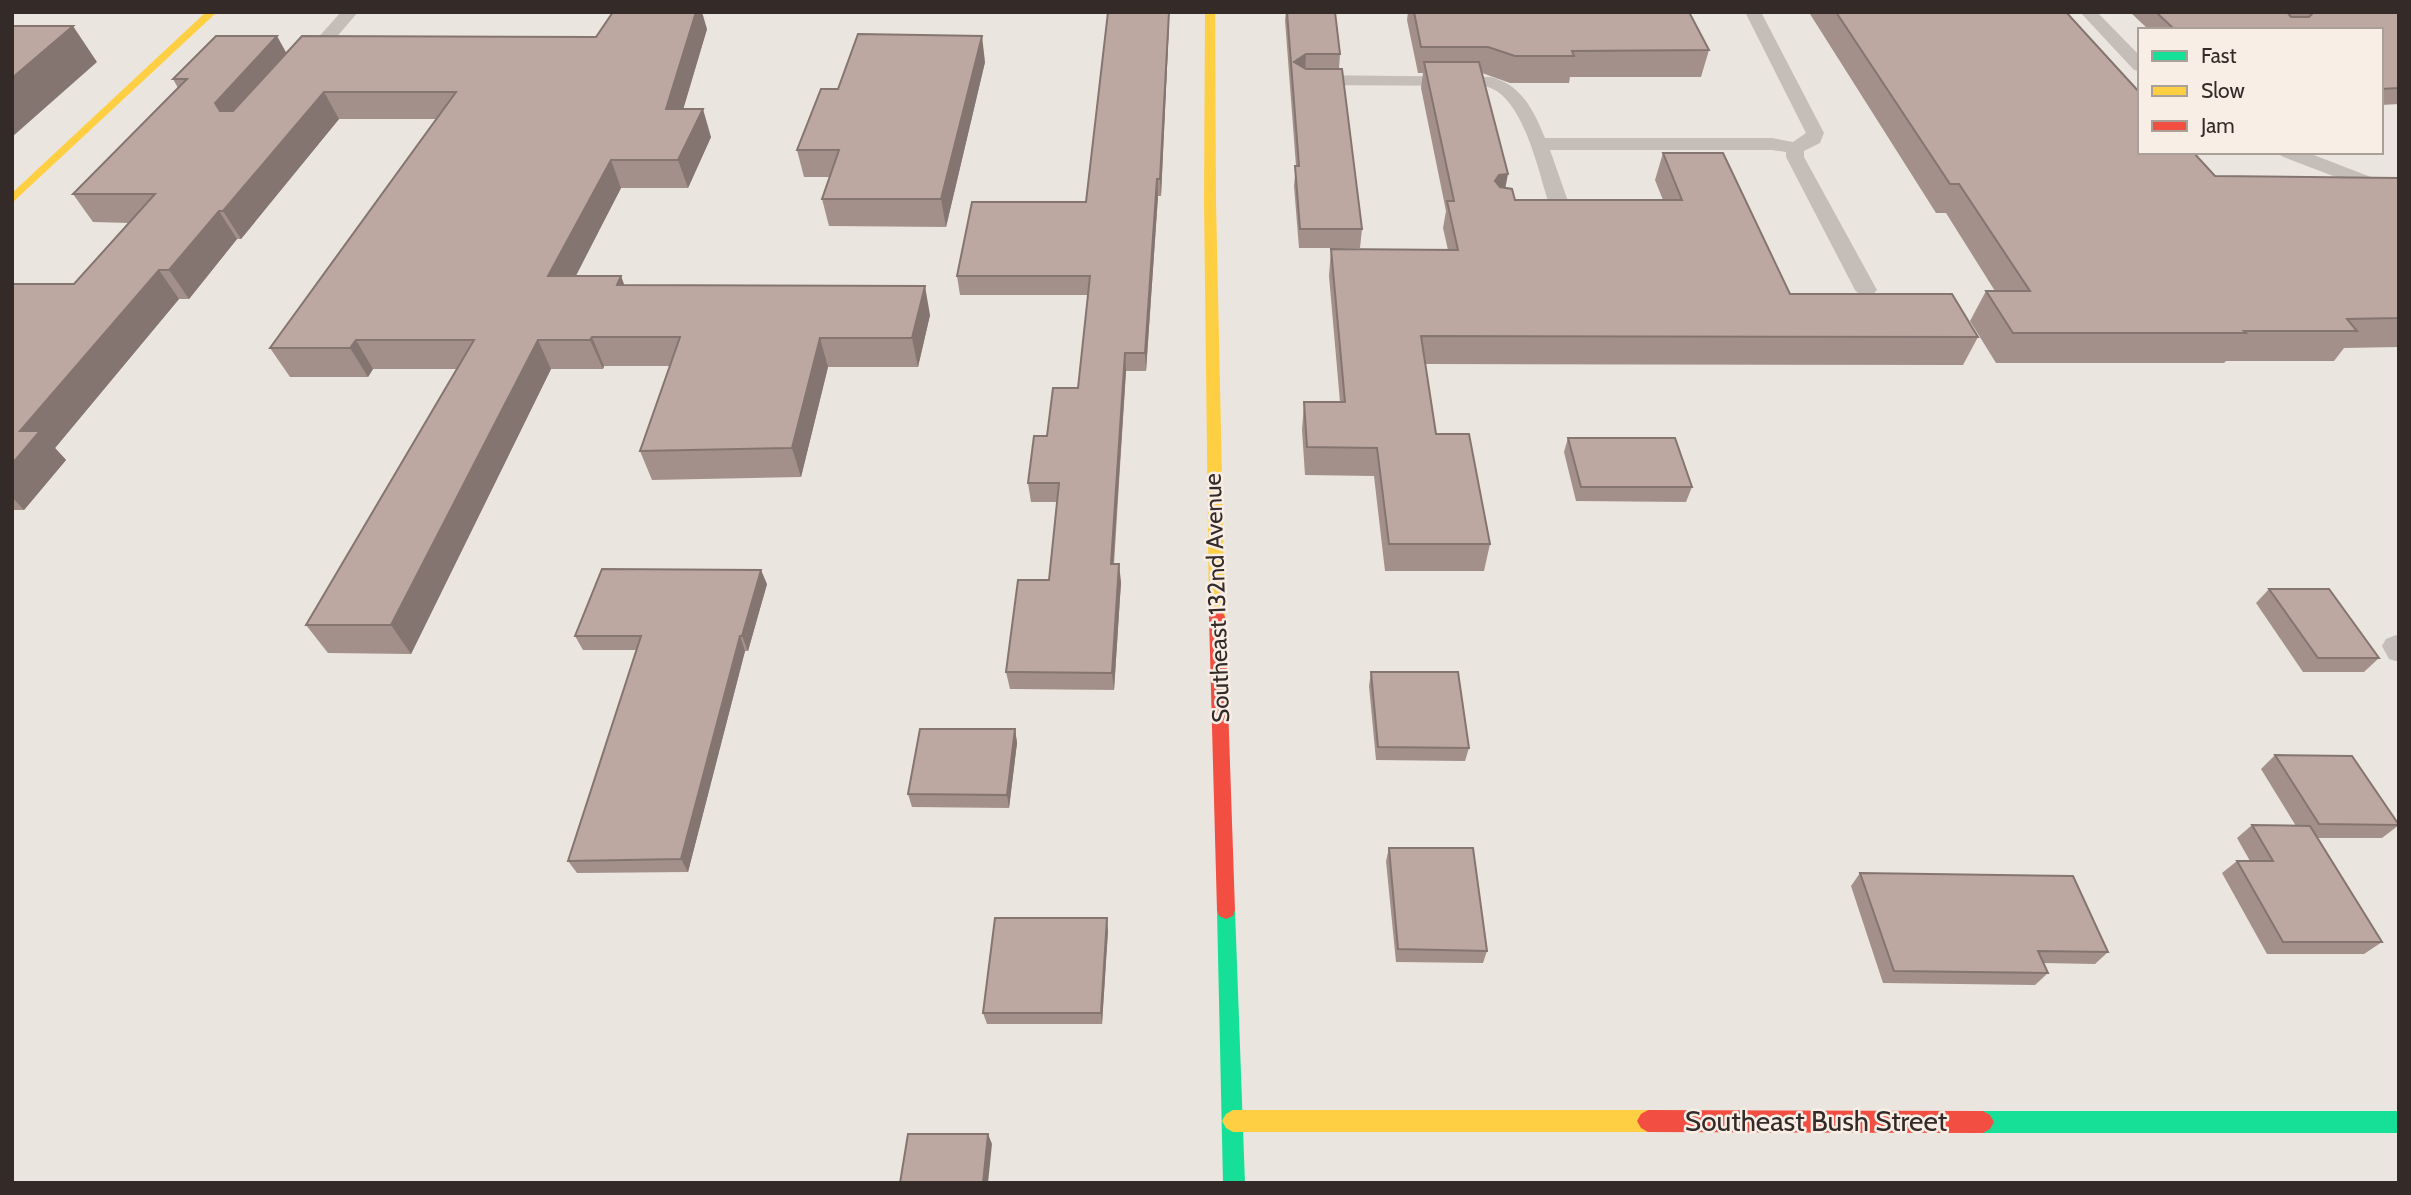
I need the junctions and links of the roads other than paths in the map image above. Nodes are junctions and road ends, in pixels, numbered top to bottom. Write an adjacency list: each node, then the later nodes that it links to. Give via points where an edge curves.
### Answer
1 (212, 12): 12 (street)
2 (351, 12): 7 (lane)
3 (1210, 12): 17 (street, Southeast 132nd Avenue, via 1215,535)
4 (1753, 12): 10 (lane, via 1815,133 1813,139)
5 (2088, 12): 6 (lane)
6 (2138, 64)
7 (296, 73)
8 (1305, 80): 9 (lane, via 1495,83 1517,100)
9 (1539, 144): 10 (lane, via 1772,144); 14 (lane, via 1560,207)
10 (1795, 148): 16 (lane, via 1795,156)
11 (2293, 154): 15 (lane, via 2369,183)
12 (20, 185): 13 (street)
13 (12, 200)
14 (1514, 208)
15 (2399, 209)
16 (1866, 290)
17 (1233, 1121): 18 (street, Southeast Bush Street); 19 (street, Southeast 132nd Avenue)
18 (2399, 1122)
19 (1234, 1183)

